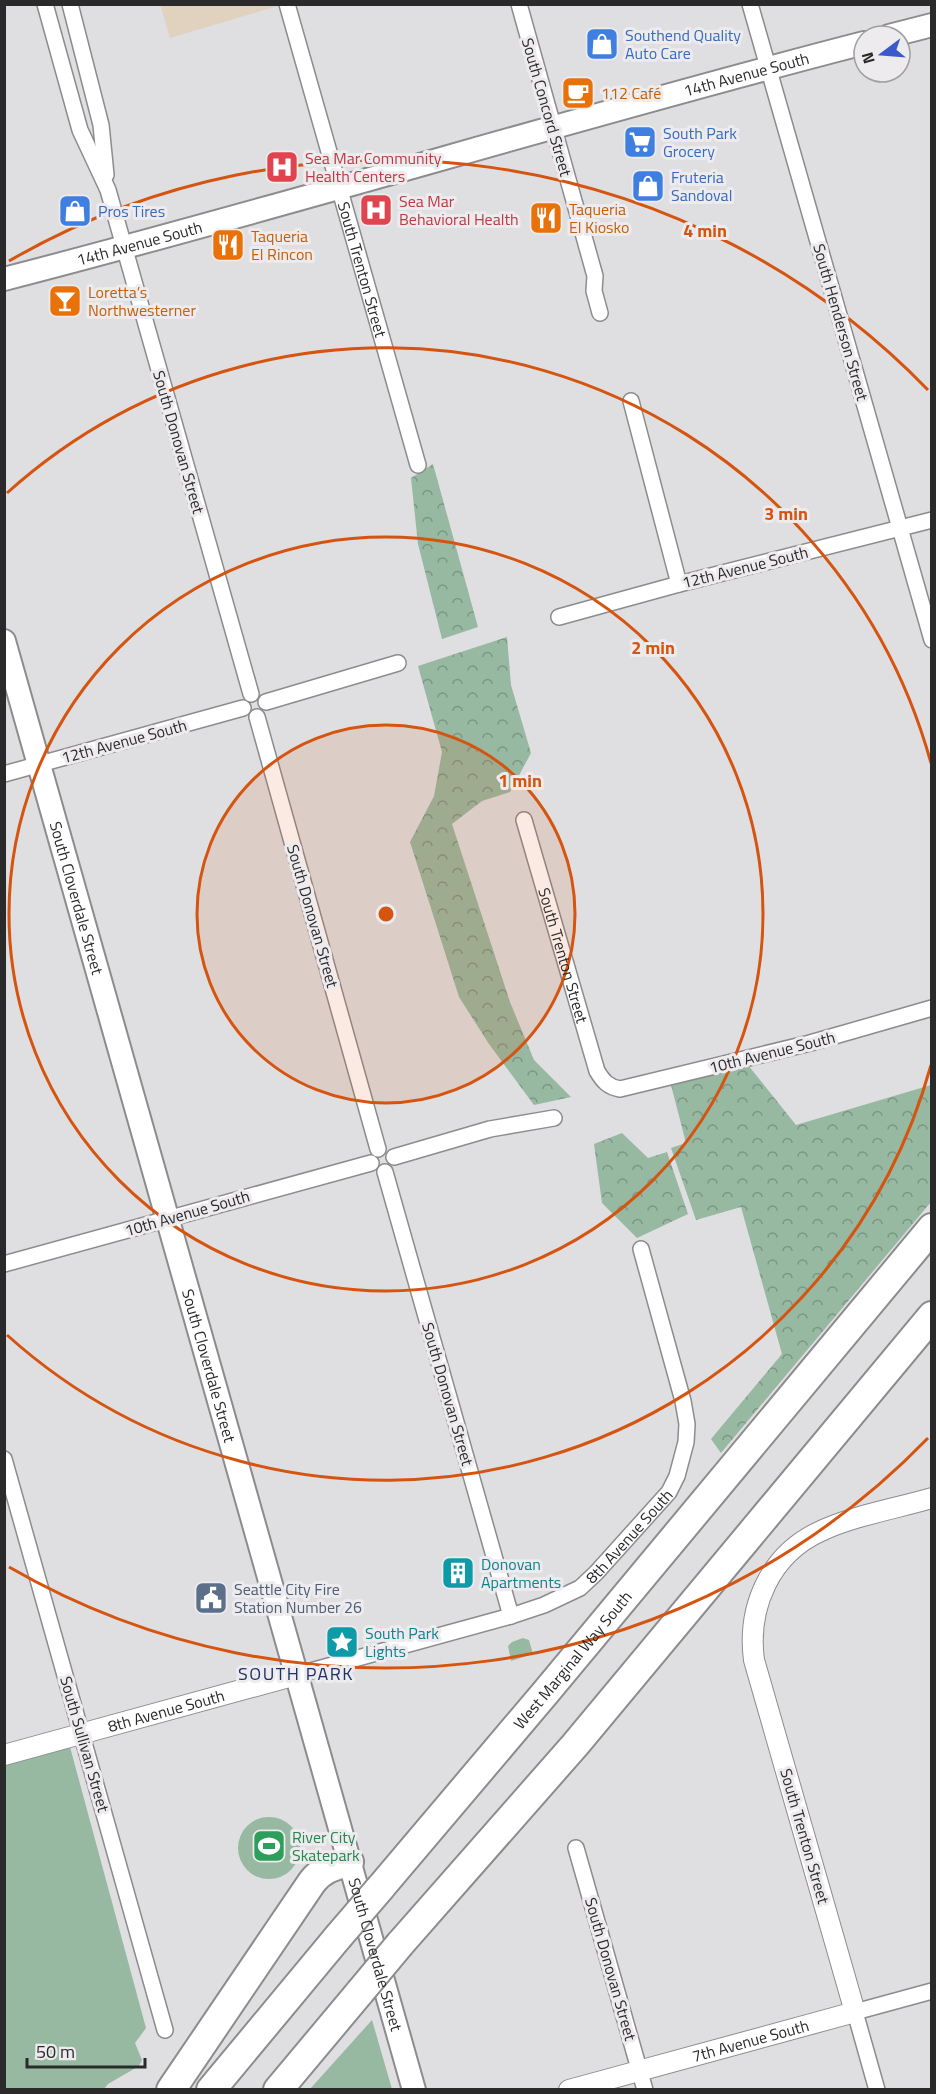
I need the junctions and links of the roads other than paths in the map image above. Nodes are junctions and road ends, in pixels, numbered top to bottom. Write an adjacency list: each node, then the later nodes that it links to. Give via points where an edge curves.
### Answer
1 (45, 4): 12 (street, South Donovan Street, via 80,130)
2 (70, 4): 12 (street, South Donovan Street, via 101,125)
3 (287, 4): 11 (street, South Trenton Street)
4 (519, 4): 10 (street, South Concord Street)
5 (750, 4): 9 (street, South Henderson Street)
6 (932, 25): 7 (main road)
7 (912, 30)
8 (852, 46): 9 (main road, 14th Avenue South)
9 (769, 69): 10 (main road, 14th Avenue South); 19 (street, South Henderson Street)
10 (553, 127): 11 (main road, 14th Avenue South); 15 (street, South Concord Street, via 595,276)
11 (340, 188): 13 (main road, 14th Avenue South); 17 (street, South Trenton Street)
12 (108, 190): 13 (street, South Donovan Street)
13 (124, 247): 14 (main road, 14th Avenue South); 25 (street, South Donovan Street)
14 (4, 279)
15 (600, 313)
16 (631, 401): 20 (street)
17 (418, 465)
18 (932, 520): 19 (street, 12th Avenue South)
19 (901, 529): 20 (street, 12th Avenue South); 22 (street, South Henderson Street)
20 (679, 584): 21 (street, 12th Avenue South)
21 (559, 617)
22 (932, 640)
23 (4, 641): 29 (main road, South Cloverdale Street)
24 (398, 663): 26 (street)
25 (251, 694): 26 (street); 27 (street, via 244,700)
26 (266, 702): 28 (street, via 264,713)
27 (243, 708): 28 (street, via 247,715); 29 (street, 12th Avenue South)
28 (257, 717): 35 (street, South Donovan Street)
29 (39, 764): 30 (street, 12th Avenue South); 39 (main road, South Cloverdale Street)
30 (4, 774)
31 (524, 820): 33 (street, South Trenton Street, via 597,1071)
32 (932, 1008): 33 (street, 10th Avenue South, via 810,1043)
33 (611, 1088)
34 (554, 1118): 36 (street, via 490,1129)
35 (378, 1149): 36 (street, via 389,1149); 37 (street)
36 (394, 1157): 38 (street, via 393,1167)
37 (370, 1163): 38 (street, via 376,1171); 39 (street, 10th Avenue South)
38 (385, 1172): 46 (street, South Donovan Street)
39 (167, 1218): 42 (street, 10th Avenue South); 47 (main road, South Cloverdale Street)
40 (932, 1228): 57 (highway, West Marginal Way South, bridge)
41 (641, 1249): 46 (street, 8th Avenue South, via 683,1401 687,1424 683,1460 669,1492 588,1581 564,1597)
42 (4, 1264)
43 (932, 1316): 58 (highway, bridge, via 582,1736)
44 (4, 1459): 48 (street, South Sullivan Street)
45 (932, 1498): 53 (street, South Trenton Street, via 821,1530 791,1550 766,1582 752,1627 754,1660)
46 (511, 1616): 47 (street, 8th Avenue South)
47 (296, 1675): 48 (street, 8th Avenue South); 51 (main road, South Cloverdale Street)
48 (83, 1734): 49 (street, 8th Avenue South); 54 (street, South Sullivan Street)
49 (4, 1755)
50 (576, 1848): 55 (street, South Donovan Street)
51 (349, 1862): 56 (highway, via 318,1874); 59 (main road, South Cloverdale Street)
52 (932, 1991): 53 (street, 7th Avenue South)
53 (855, 2012): 55 (street, 7th Avenue South); 62 (street, South Trenton Street)
54 (165, 2030)
55 (640, 2069): 60 (street, 7th Avenue South); 61 (street, South Donovan Street)
56 (171, 2090)
57 (211, 2090)
58 (278, 2090)
59 (414, 2090)
60 (569, 2090)
61 (645, 2090)
62 (877, 2090)

